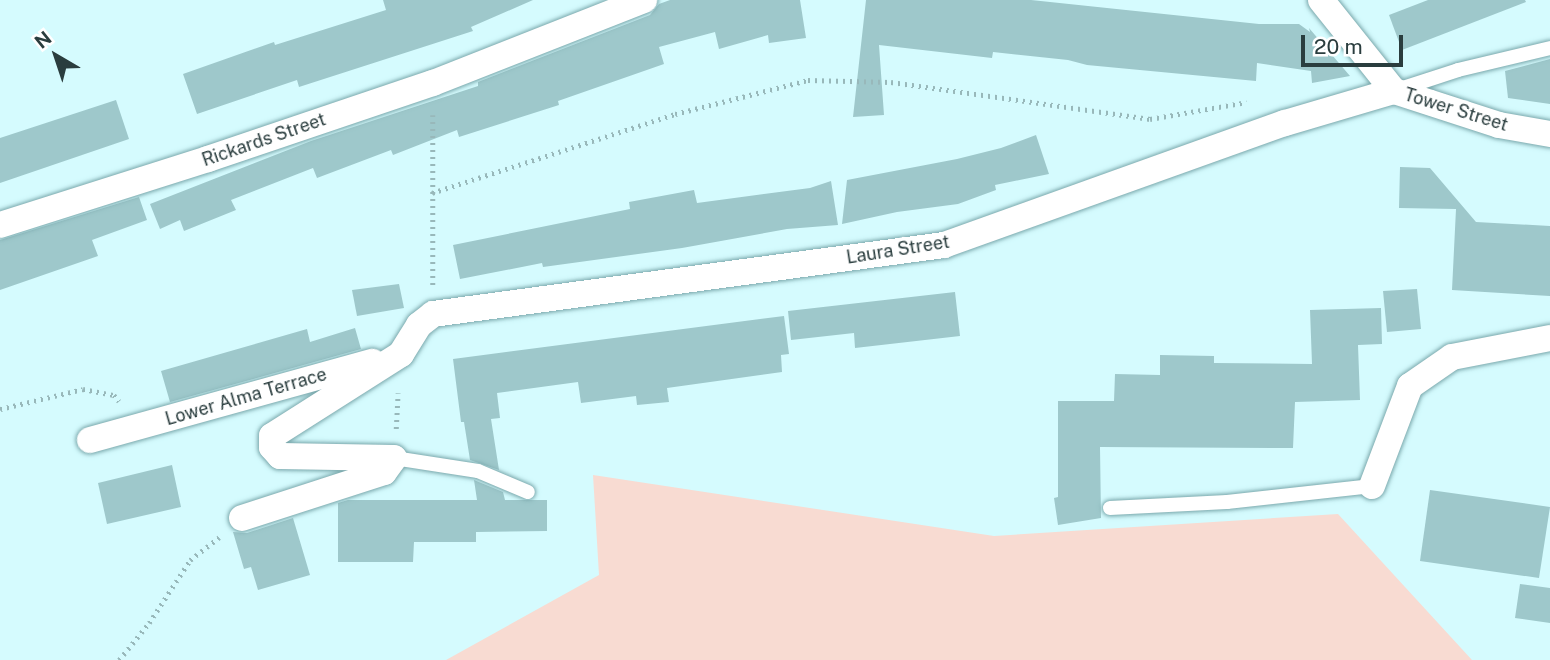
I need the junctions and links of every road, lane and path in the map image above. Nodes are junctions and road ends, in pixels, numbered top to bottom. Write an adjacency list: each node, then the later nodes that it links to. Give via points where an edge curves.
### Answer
1 (644, 0): 4 (street, Rickards Street)
2 (1321, 0): 5 (street, Tower Street)
3 (1550, 48): 5 (lane)
4 (433, 83): 8 (path); 9 (street, Rickards Street)
5 (1394, 91): 6 (street, Laura Street); 7 (street, Tower Street, via 1499,125)
6 (1285, 124): 8 (path, via 1254,100 1150,119 891,82 808,80 674,114); 10 (street, Laura Street, via 944,245)
7 (1550, 134)
8 (432, 193): 10 (path)
9 (0, 225)
10 (433, 314): 12 (street, via 419,325)
11 (1550, 338): 17 (street, via 1452,357 1410,386)
12 (401, 354): 14 (street, Lower Alma Terrace); 16 (path); 16 (street, via 272,436 272,447 280,456)
13 (0, 409): 14 (path, via 83,389 114,396)
14 (142, 427): 15 (street, Lower Alma Terrace)
15 (90, 440)
16 (394, 458): 18 (lane, via 478,471); 20 (street, via 384,472)
17 (1372, 486): 19 (lane, via 1227,502)
18 (528, 492)
19 (1110, 508)
20 (242, 518): 21 (path, via 190,560)
21 (119, 660)

